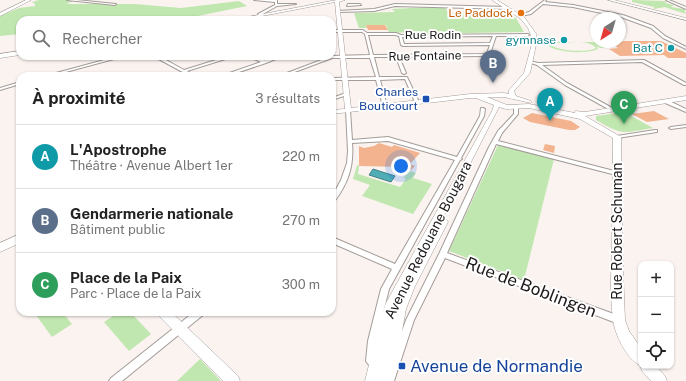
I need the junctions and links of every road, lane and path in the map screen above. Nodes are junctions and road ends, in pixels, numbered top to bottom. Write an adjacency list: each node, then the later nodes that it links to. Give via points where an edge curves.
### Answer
1 (68, 0): 13 (street)
2 (255, 0): 11 (street)
3 (339, 0): 21 (street); 25 (street)
4 (352, 0): 16 (street)
5 (494, 0): 19 (street)
6 (546, 0): 12 (street)
7 (610, 0): 26 (street)
8 (667, 0): 20 (street)
9 (27, 1): 23 (street)
10 (413, 1): 18 (street)
11 (276, 2): 14 (street); 25 (street)
12 (543, 3): 24 (street); 34 (street, via 622,16 652,27 664,38)
13 (115, 4)
14 (295, 4)
15 (348, 5): 16 (street)
16 (354, 5): 17 (street); 22 (street)
17 (360, 5)
18 (415, 6): 19 (street); 22 (street, via 389,6)
19 (507, 8): 24 (street)
20 (686, 8)
21 (338, 11): 22 (street); 28 (street)
22 (356, 11)
23 (0, 15)
24 (520, 15): 31 (street, via 528,22)
25 (260, 16)
26 (686, 19)
27 (336, 31): 28 (street, Rue Rodin)
28 (340, 31): 29 (street, Rue Rodin, via 363,31); 39 (street)
29 (366, 34): 32 (street, Rue Rodin); 40 (street)
30 (495, 35): 31 (street, Rue Rodin); 32 (street, Rue Rodin); 33 (street, Rue Fontaine)
31 (531, 35): 48 (street, via 535,40); 66 (street, via 523,73)
32 (400, 36): 33 (street, via 407,45)
33 (491, 44): 38 (street, Rue Fontaine, via 488,54 484,55)
34 (686, 48)
35 (16, 54): 36 (street)
36 (0, 56)
37 (336, 56): 39 (street, Rue Fontaine)
38 (397, 56): 40 (street, Rue Fontaine); 54 (street)
39 (343, 57): 40 (street, Rue Fontaine); 55 (street)
40 (372, 57): 56 (street)
41 (108, 60): 51 (street)
42 (163, 60): 50 (street)
43 (218, 60): 50 (street)
44 (260, 60): 47 (street)
45 (271, 60): 47 (street)
46 (321, 60): 53 (street)
47 (265, 62): 52 (street)
48 (530, 62): 49 (street); 66 (street, via 527,73)
49 (538, 64): 59 (street, via 643,61); 69 (street)
50 (184, 71)
51 (62, 72)
52 (235, 72)
53 (291, 72)
54 (405, 76): 56 (street); 65 (street)
55 (345, 78): 56 (street); 57 (street); 61 (street)
56 (378, 78): 67 (street)
57 (336, 79)
58 (16, 84): 60 (street)
59 (685, 84)
60 (0, 89)
61 (346, 94): 62 (street); 68 (street)
62 (336, 98)
63 (686, 98): 64 (street)
64 (665, 101): 69 (street); 70 (street)
65 (417, 102): 66 (street, via 477,96); 67 (street)
66 (502, 105): 72 (street, via 529,106); 78 (street, Avenue Redouane Bougara, via 516,114); 79 (street, Avenue Redouane Bougara); 92 (street, Avenue Redouane Bougara, via 392,303); 98 (street, Avenue Redouane Bougara, via 409,286 400,309)
67 (385, 106): 68 (street)
68 (348, 110): 71 (street); 77 (street)
69 (612, 110): 72 (street)
70 (686, 111)
71 (336, 112)
72 (584, 115): 76 (street)
73 (686, 126): 74 (street)
74 (671, 128)
75 (655, 131): 76 (street)
76 (617, 137): 80 (street, Rue Robert Schuman)
77 (349, 142): 79 (street, via 388,139); 81 (street, via 350,164)
78 (495, 142): 80 (street); 85 (street, Avenue Redouane Bougara)
79 (459, 159): 86 (street, Avenue Redouane Bougara)
80 (616, 173): 89 (street, Rue Robert Schuman)
81 (336, 194)
82 (16, 240): 84 (street)
83 (336, 242): 86 (street)
84 (0, 248)
85 (443, 254): 89 (street, Rue de Boblingen); 98 (street, Avenue Redouane Bougara, via 410,320)
86 (396, 267): 96 (street, Avenue Redouane Bougara, via 385,289 372,341)
87 (167, 316): 90 (street)
88 (195, 316): 90 (street)
89 (619, 320): 91 (street, Rue Robert Schuman, via 626,338)
90 (180, 328): 94 (street); 95 (street)
91 (638, 355)
92 (377, 361): 96 (street, Avenue Redouane Bougara); 97 (street)
93 (650, 369): 99 (street)
94 (114, 381)
95 (233, 381)
96 (371, 381)
97 (376, 381)
98 (388, 381)
99 (660, 381)

